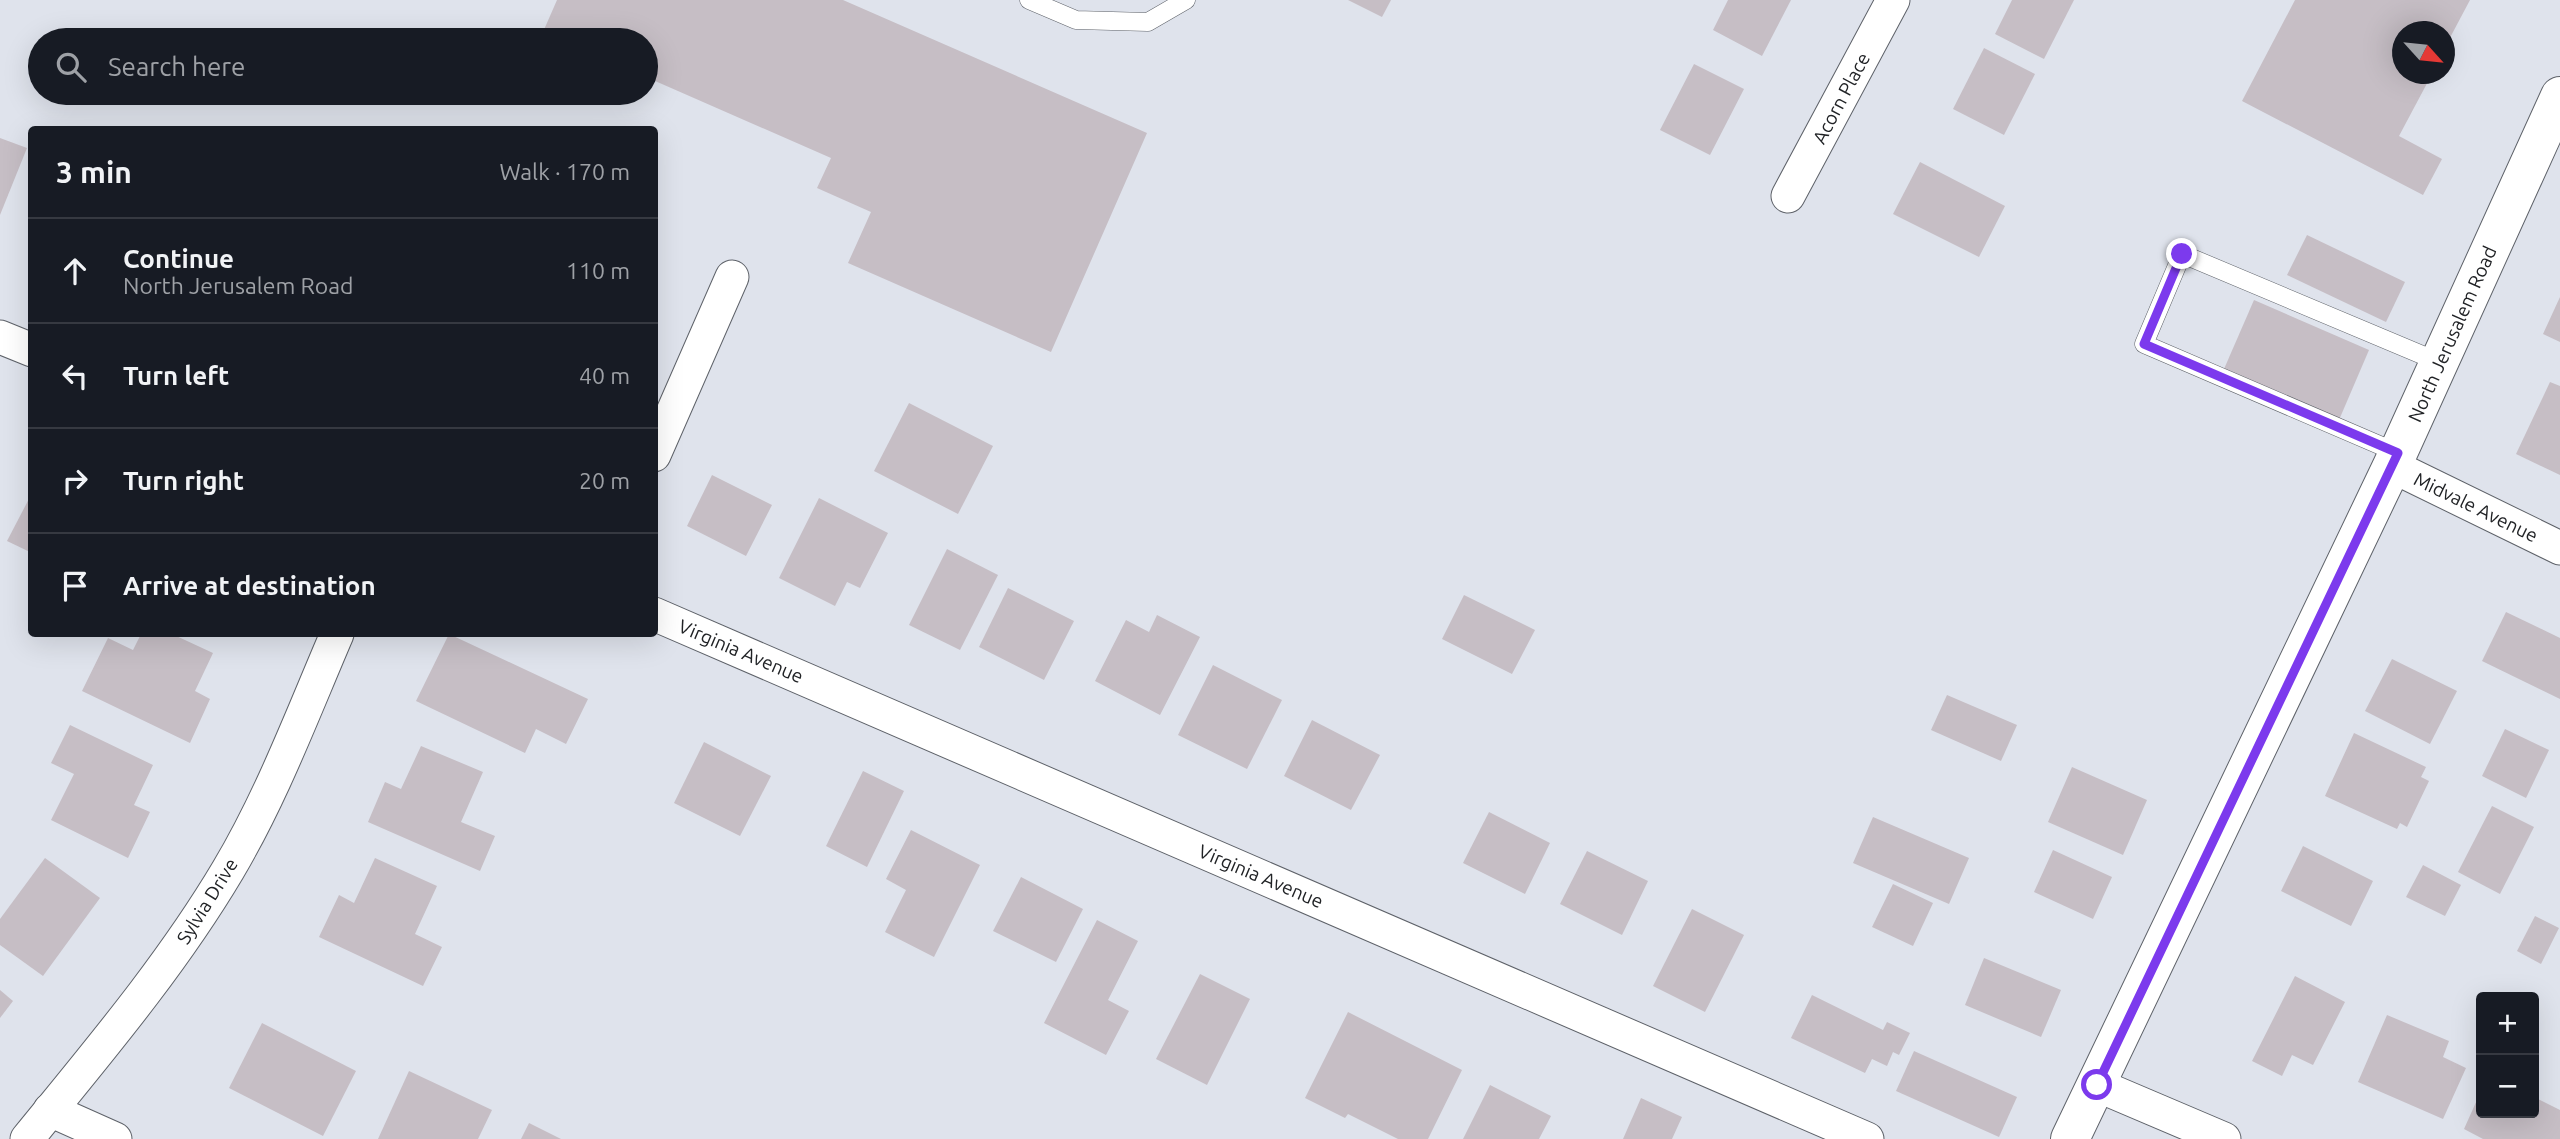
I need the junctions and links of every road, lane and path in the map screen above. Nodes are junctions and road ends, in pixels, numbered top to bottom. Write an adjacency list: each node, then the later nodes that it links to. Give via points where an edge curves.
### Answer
1 (1029, 0): 3 (lane, via 1076,20 1148,22)
2 (1893, 0): 5 (street, Acorn Place)
3 (1184, 1)
4 (2560, 96): 9 (main road, North Jerusalem Road)
5 (1788, 196)
6 (732, 277): 10 (street)
7 (0, 337): 8 (street)
8 (28, 348)
9 (2440, 362): 11 (main road, North Jerusalem Road); 11 (lane, via 2182,254 2144,344)
10 (658, 446)
11 (2395, 459): 12 (street, Midvale Avenue); 15 (main road, North Jerusalem Road)
12 (2560, 548)
13 (658, 616): 19 (street, Virginia Avenue)
14 (336, 637): 16 (street, Sylvia Drive, via 276,776 229,868 188,935)
15 (2097, 1085): 20 (main road, North Jerusalem Road); 21 (street)
16 (50, 1110): 17 (street, Sylvia Drive); 18 (street)
17 (27, 1139)
18 (115, 1139)
19 (1867, 1139)
20 (2070, 1139)
21 (2224, 1139)

